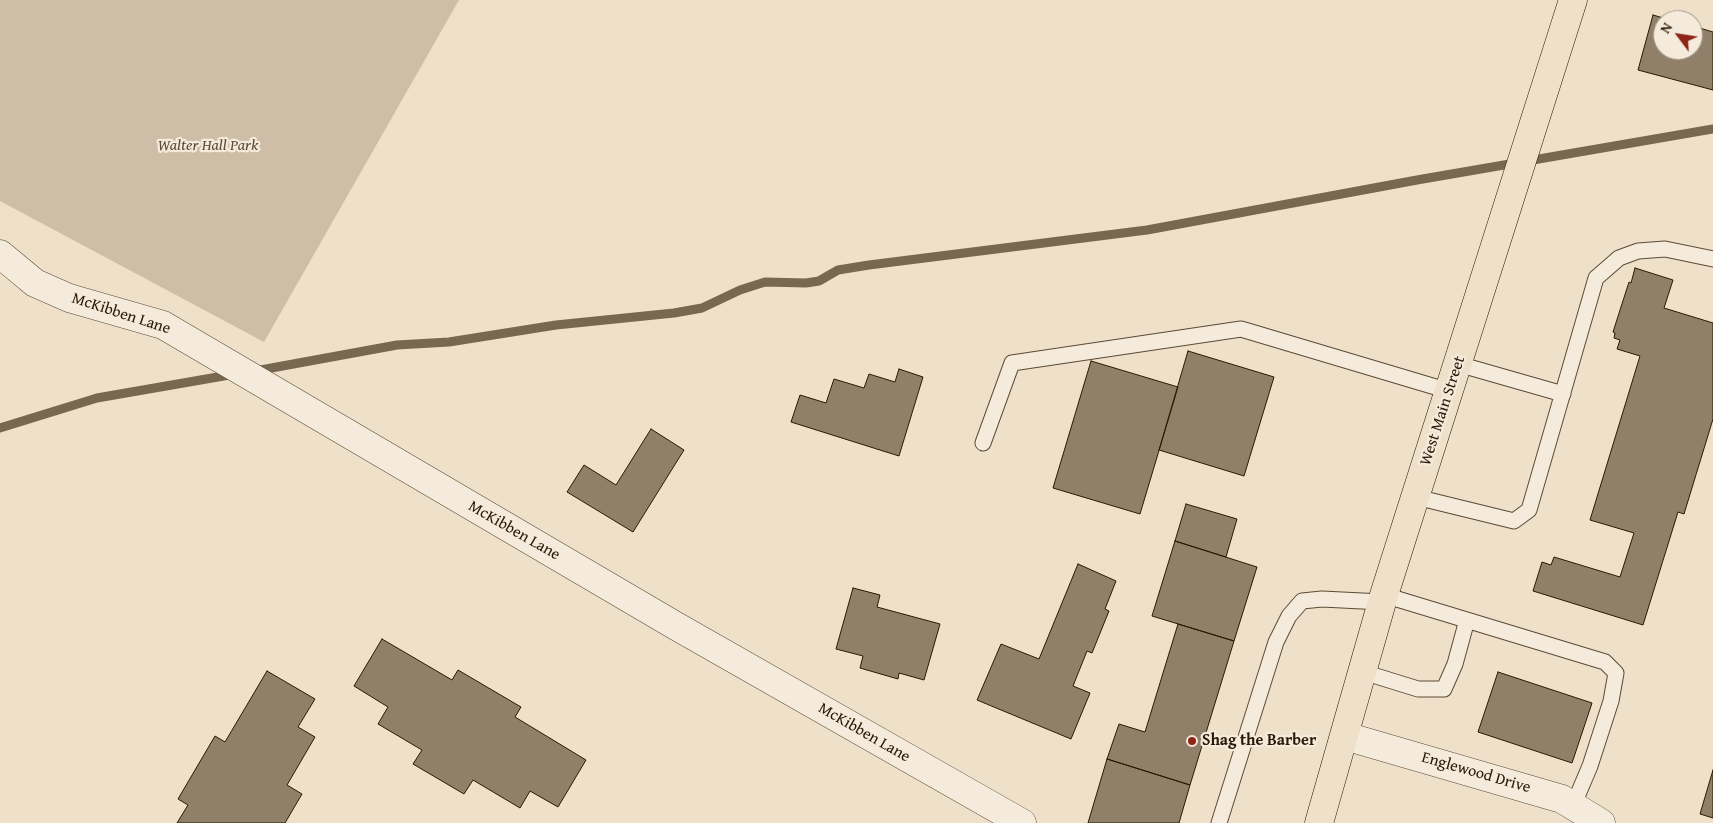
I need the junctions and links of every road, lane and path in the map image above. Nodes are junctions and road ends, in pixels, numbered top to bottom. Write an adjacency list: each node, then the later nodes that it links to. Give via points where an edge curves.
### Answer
1 (1574, 0): 4 (main road, West Main Street)
2 (0, 254): 14 (street, McKibben Lane, via 35,283 69,298 163,325 668,621)
3 (1713, 259): 6 (lane, via 1665,249 1638,250 1619,258 1596,278)
4 (1458, 364): 5 (main road, West Main Street); 6 (lane)
5 (1449, 392): 7 (lane, via 1241,329 1012,363); 8 (main road, West Main Street)
6 (1563, 394): 8 (lane, via 1529,510 1514,521)
7 (983, 443)
8 (1416, 497): 9 (main road, West Main Street)
9 (1383, 599): 10 (lane); 11 (main road, West Main Street); 15 (lane, via 1302,601 1289,616 1276,642)
10 (1467, 620): 11 (lane, via 1456,664 1444,689 1418,689); 13 (lane, via 1605,662 1616,673 1590,766)
11 (1363, 672): 12 (main road, West Main Street)
12 (1345, 736): 13 (street, Englewood Drive, via 1562,799); 16 (main road, West Main Street)
13 (1573, 806): 17 (street, Englewood Drive)
14 (1022, 823)
15 (1219, 823)
16 (1319, 823)
17 (1602, 823)

